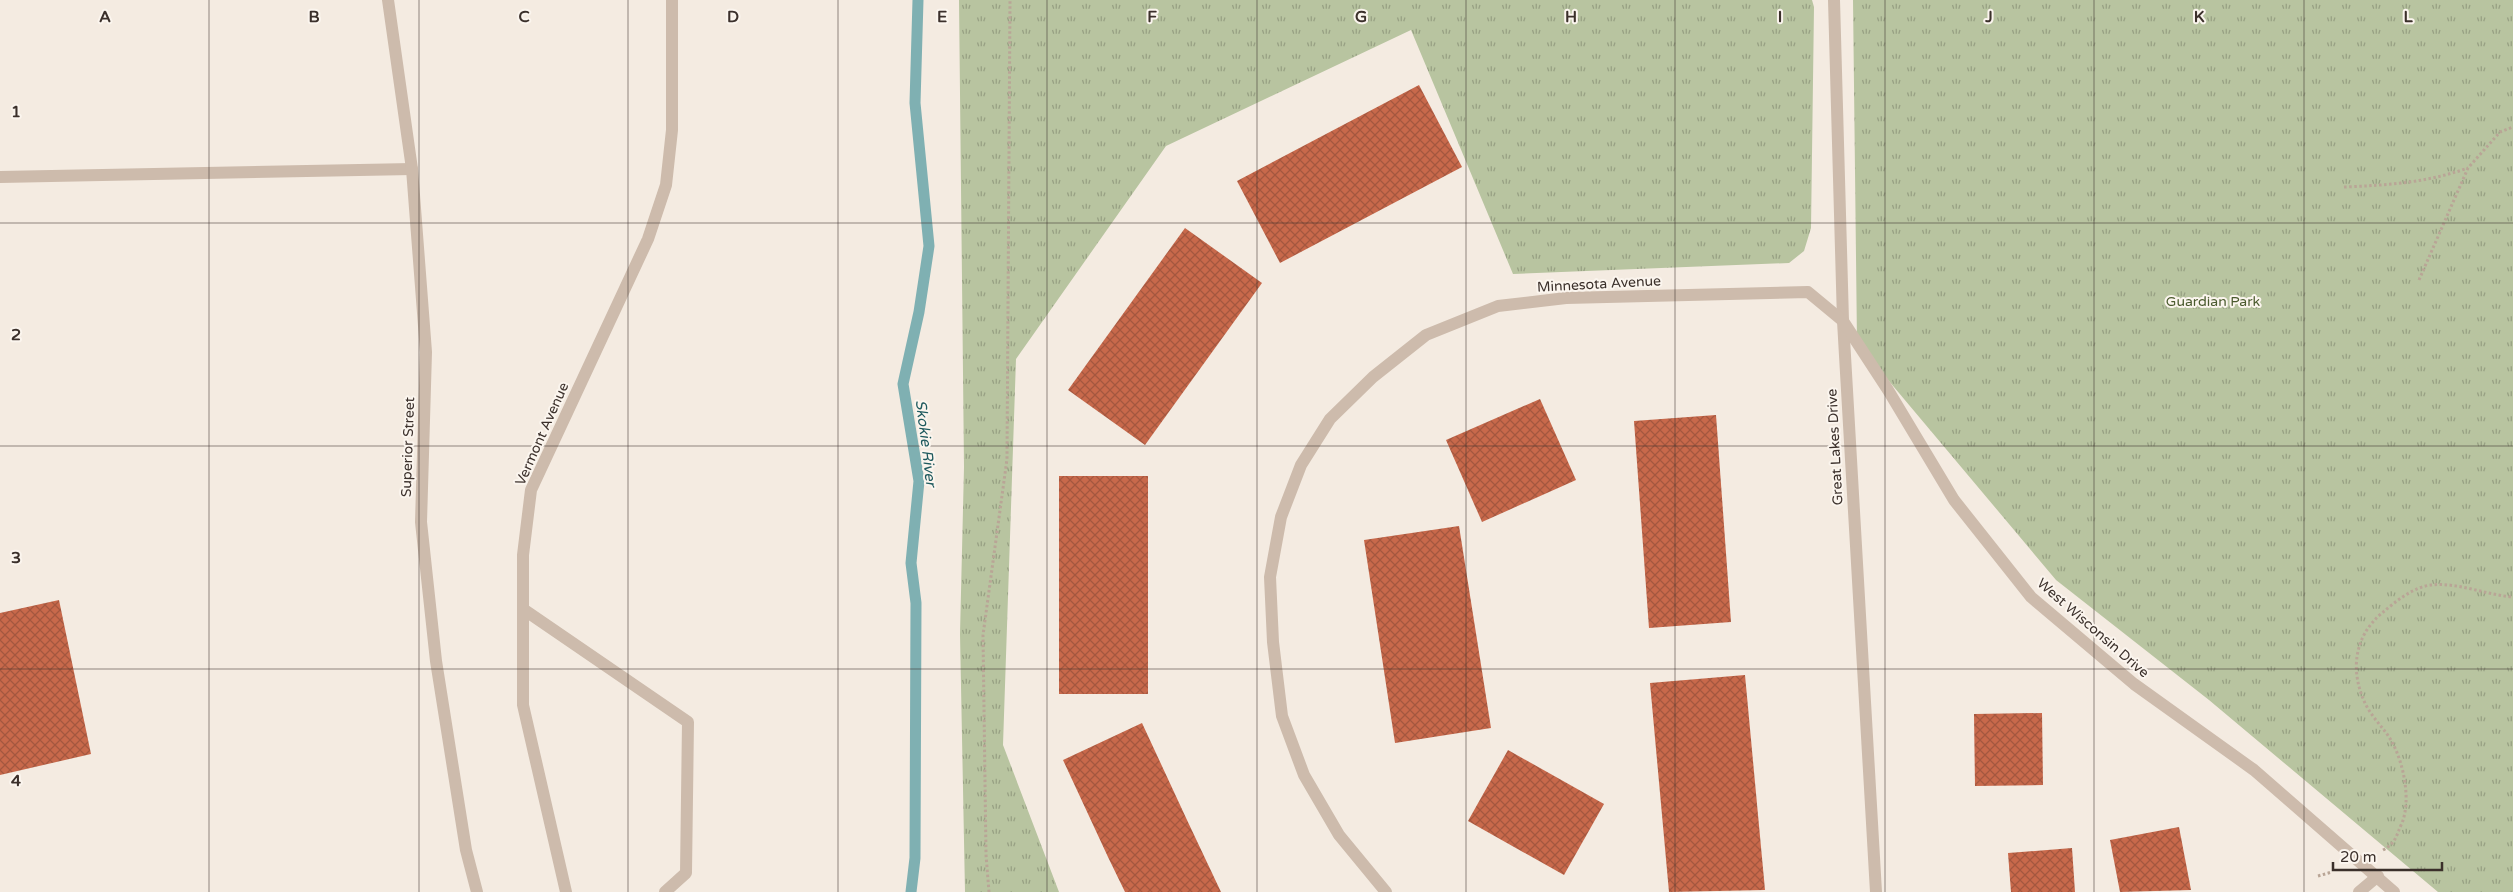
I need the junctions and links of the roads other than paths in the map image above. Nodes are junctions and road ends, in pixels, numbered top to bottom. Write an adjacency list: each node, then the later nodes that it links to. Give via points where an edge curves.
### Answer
1 (388, 0): 4 (street, Superior Street)
2 (672, 0): 7 (street, Vermont Avenue, via 672,130 666,186 648,239 531,490 523,555)
3 (1834, 0): 6 (street, Great Lakes Drive)
4 (412, 168): 5 (street); 9 (street, Superior Street, via 426,352 422,522 436,661 466,850)
5 (0, 177)
6 (1843, 322): 8 (street, West Wisconsin Drive, via 1954,500 2031,596 2134,684 2254,770); 12 (street, Minnesota Avenue, via 1808,292 1566,298 1498,306 1426,335 1373,377 1330,419 1301,465 1281,517 1270,577 1273,642 1282,716 1304,776 1339,835); 13 (street, Great Lakes Drive)
7 (523, 609): 10 (street, Vermont Avenue, via 523,705); 11 (street, via 688,722 686,873)
8 (2378, 876): 14 (street); 15 (street, West Wisconsin Drive)
9 (477, 892)
10 (566, 892)
11 (664, 892)
12 (1386, 892)
13 (1876, 892)
14 (2359, 892)
15 (2394, 892)

